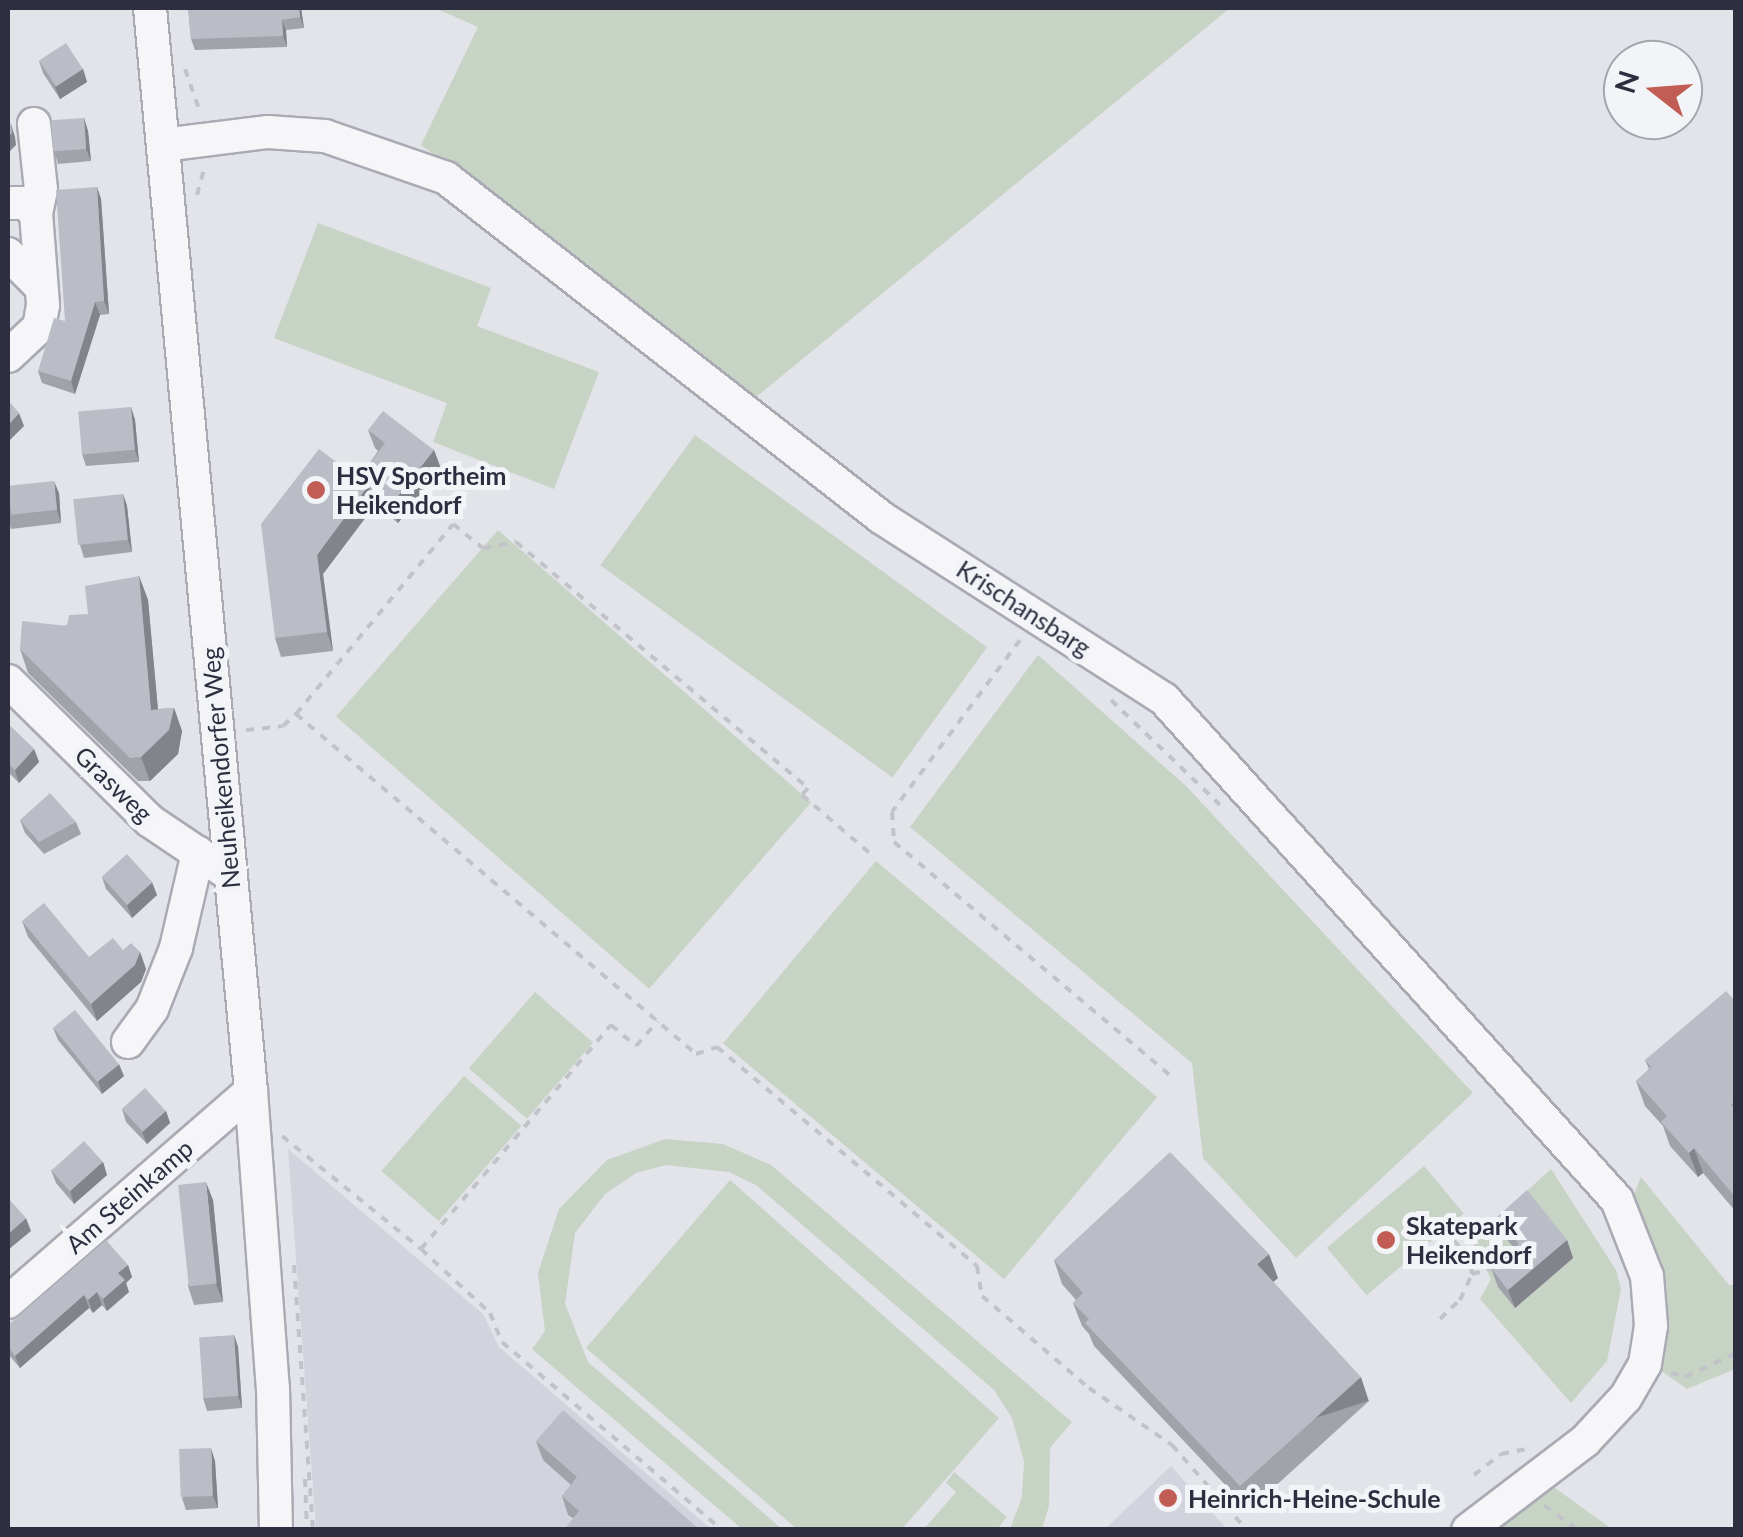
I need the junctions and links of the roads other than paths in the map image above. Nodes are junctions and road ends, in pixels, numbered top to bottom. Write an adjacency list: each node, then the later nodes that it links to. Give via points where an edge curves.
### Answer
1 (150, 8): 3 (street, Neuheikendorfer Weg)
2 (34, 124): 4 (street, via 41,190)
3 (163, 146): 10 (street, Neuheikendorfer Weg); 15 (street, Krischansbarg, via 268,132 325,136 446,178 882,518 1164,699 1616,1200 1647,1276 1651,1326 1645,1364 1586,1440)
4 (22, 208): 6 (street)
5 (8, 254): 6 (street)
6 (40, 286): 7 (street, via 40,326)
7 (8, 356)
8 (8, 681): 9 (street, Grasweg, via 150,820)
9 (198, 854): 10 (street, Grasweg); 11 (street, via 176,948 152,1008)
10 (230, 874): 12 (street, Neuheikendorfer Weg)
11 (128, 1042)
12 (251, 1091): 13 (street, Am Steinkamp); 14 (street, Neuheikendorfer Weg, via 273,1388)
13 (8, 1302)
14 (276, 1530)
15 (1468, 1530)

